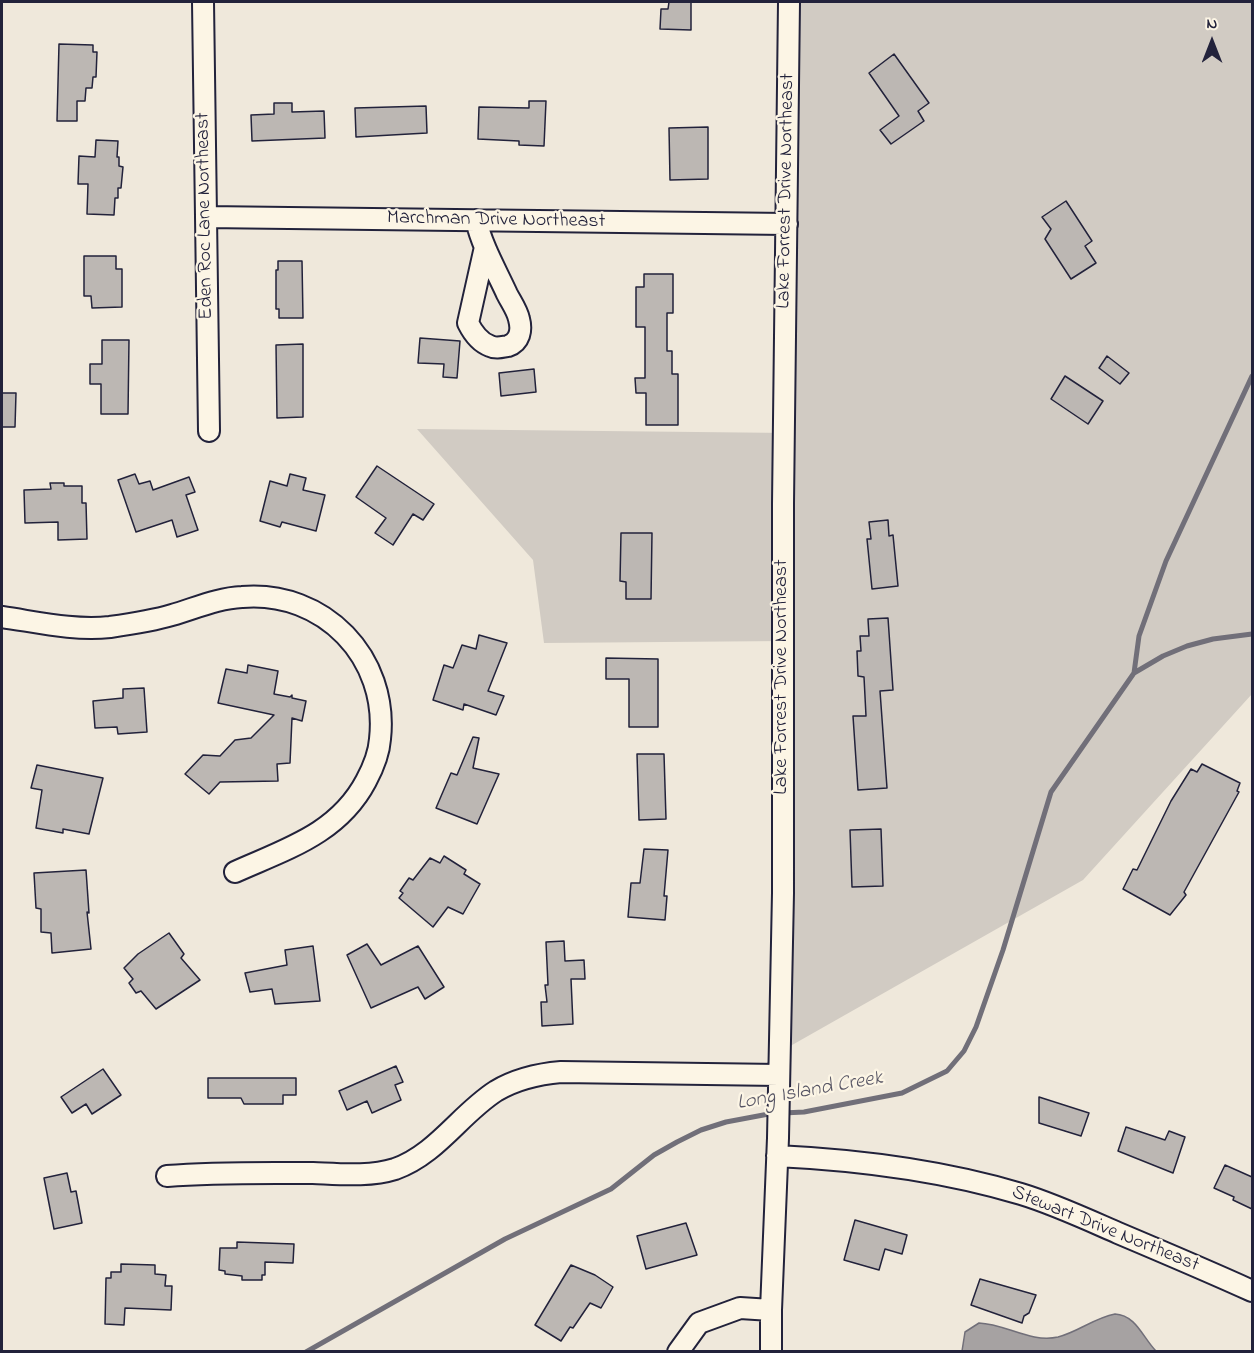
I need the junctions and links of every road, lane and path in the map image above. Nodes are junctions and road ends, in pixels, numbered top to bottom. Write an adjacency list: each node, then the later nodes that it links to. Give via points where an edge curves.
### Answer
1 (203, 2): 3 (street, Eden Roc Lane Northeast)
2 (789, 2): 5 (street, Lake Forrest Drive Northeast)
3 (206, 217): 4 (street, Marchman Drive Northeast); 7 (street, Eden Roc Lane Northeast)
4 (476, 220): 5 (street, Marchman Drive Northeast); 6 (street)
5 (787, 224): 10 (street, Lake Forrest Drive Northeast)
6 (485, 247)
7 (209, 431)
8 (2, 617): 9 (street, via 71,627 106,627 243,596 287,601 342,630 367,663 381,702 380,742 374,765 344,813 306,840)
9 (235, 872)
10 (779, 1075): 11 (street, Lake Forrest Drive Northeast); 12 (street, via 542,1074 497,1091 426,1153 392,1170 365,1174)
11 (778, 1147): 13 (street, Stewart Drive Northeast, via 961,1178 1021,1194); 14 (street, Lake Forrest Drive Northeast)
12 (166, 1176)
13 (1252, 1291)
14 (771, 1311): 15 (street, via 740,1308 699,1323); 16 (street, Lake Forrest Drive Northeast)
15 (678, 1352)
16 (771, 1352)

